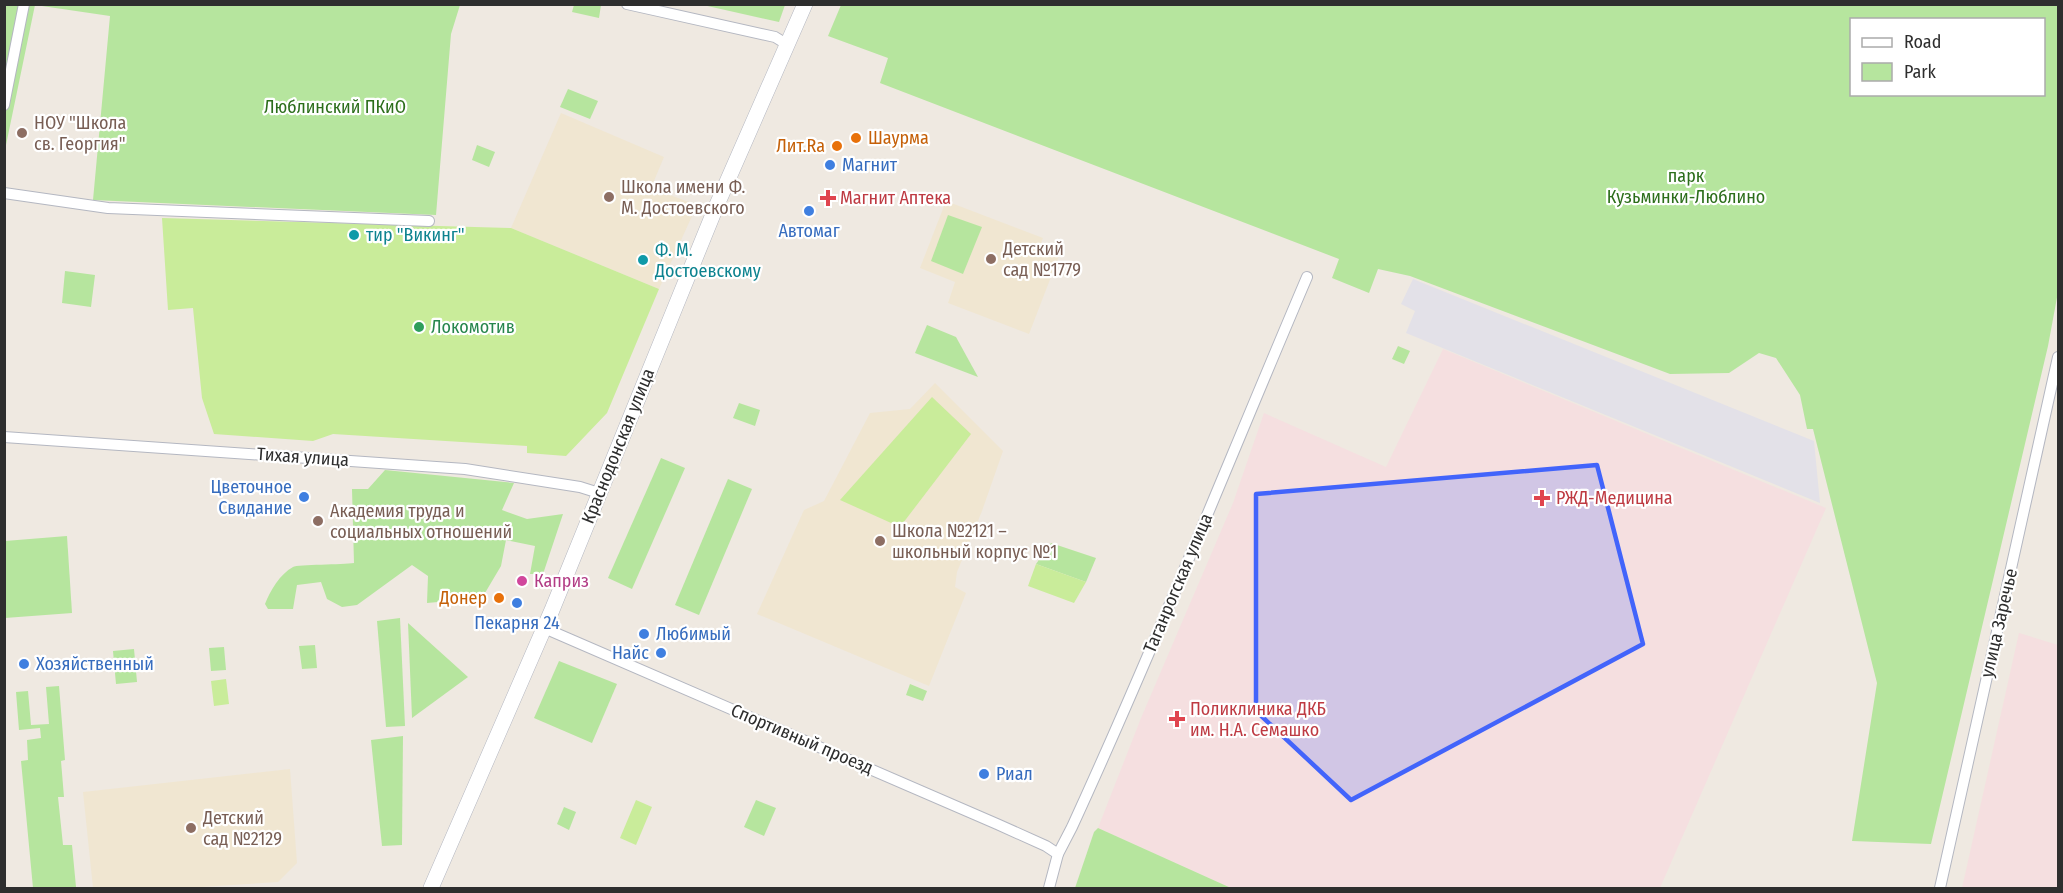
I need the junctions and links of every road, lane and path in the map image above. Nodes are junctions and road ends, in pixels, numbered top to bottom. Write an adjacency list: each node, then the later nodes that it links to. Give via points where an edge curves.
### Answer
1 (24, 4): 5 (street)
2 (627, 4): 4 (street, via 775,37)
3 (805, 4): 4 (main road, Краснодонская улица)
4 (788, 45): 11 (main road, Краснодонская улица, via 716,207)
5 (4, 105)
6 (4, 193): 7 (street, via 108,208)
7 (429, 221)
8 (1307, 278): 13 (street, Таганрогская улица, via 1154,643)
9 (2058, 357): 16 (street, улица Заречье)
10 (4, 437): 11 (street, Тихая улица, via 465,469)
11 (599, 493): 12 (main road, Краснодонская улица)
12 (544, 628): 13 (street, Спортивный проезд, via 998,824); 14 (main road, Краснодонская улица)
13 (1058, 854): 15 (street, Таганрогская улица)
14 (431, 888)
15 (1049, 888)
16 (1940, 888)

